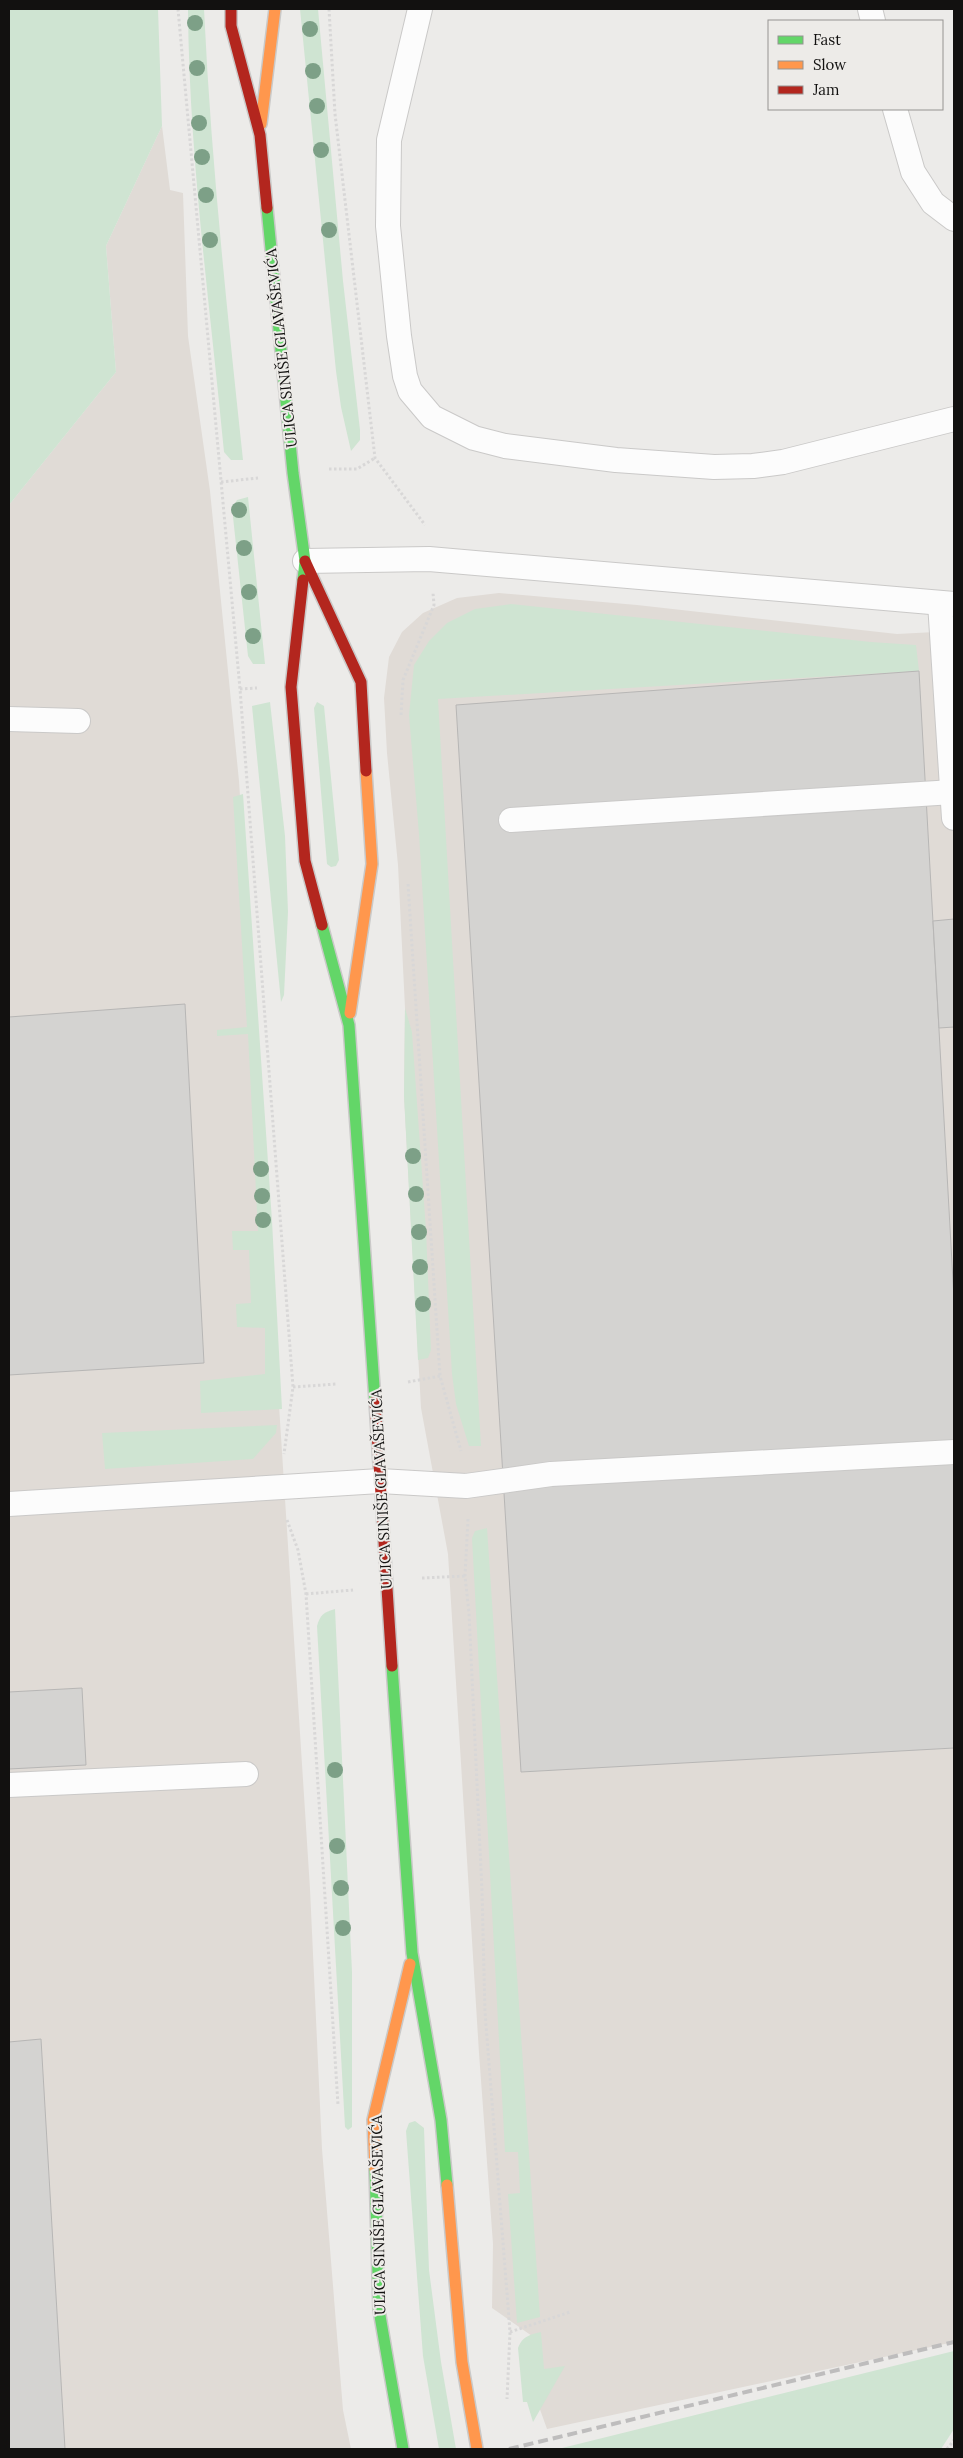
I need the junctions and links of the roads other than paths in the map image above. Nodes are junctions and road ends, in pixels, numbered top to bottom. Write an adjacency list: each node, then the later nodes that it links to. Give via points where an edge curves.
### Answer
1 (231, 9): 5 (street, ULICA SINIŠE GLAVAŠEVIĆA, via 231,26)
2 (275, 9): 5 (street, ULICA SINIŠE GLAVAŠEVIĆA)
3 (420, 9): 7 (lane, via 389,140 388,226 406,376 410,391 432,417 474,438 505,446 714,467 783,462)
4 (895, 110): 6 (lane, via 913,172 933,203)
5 (260, 135): 8 (street, ULICA SINIŠE GLAVAŠEVIĆA, via 293,473)
6 (954, 219)
7 (954, 419)
8 (305, 561): 9 (lane, via 429,559); 15 (street, ULICA SINIŠE GLAVAŠEVIĆA, via 291,687 305,861); 15 (street, ULICA SINIŠE GLAVAŠEVIĆA, via 361,682 372,864)
9 (947, 604): 12 (lane)
10 (9, 719): 11 (lane)
11 (78, 721)
12 (953, 792): 13 (lane); 14 (lane)
13 (954, 818)
14 (511, 820)
15 (349, 1025): 17 (street, ULICA SINIŠE GLAVAŠEVIĆA)
16 (954, 1452): 17 (lane, via 551,1474 466,1486)
17 (380, 1481): 18 (lane); 21 (street, ULICA SINIŠE GLAVAŠEVIĆA)
18 (9, 1504)
19 (246, 1774): 20 (lane)
20 (9, 1785)
21 (412, 1953): 22 (street, ULICA SINIŠE GLAVAŠEVIĆA, via 373,2120 379,2310); 23 (street, ULICA SINIŠE GLAVAŠEVIĆA, via 440,2120 462,2362)
22 (403, 2449)
23 (477, 2449)

